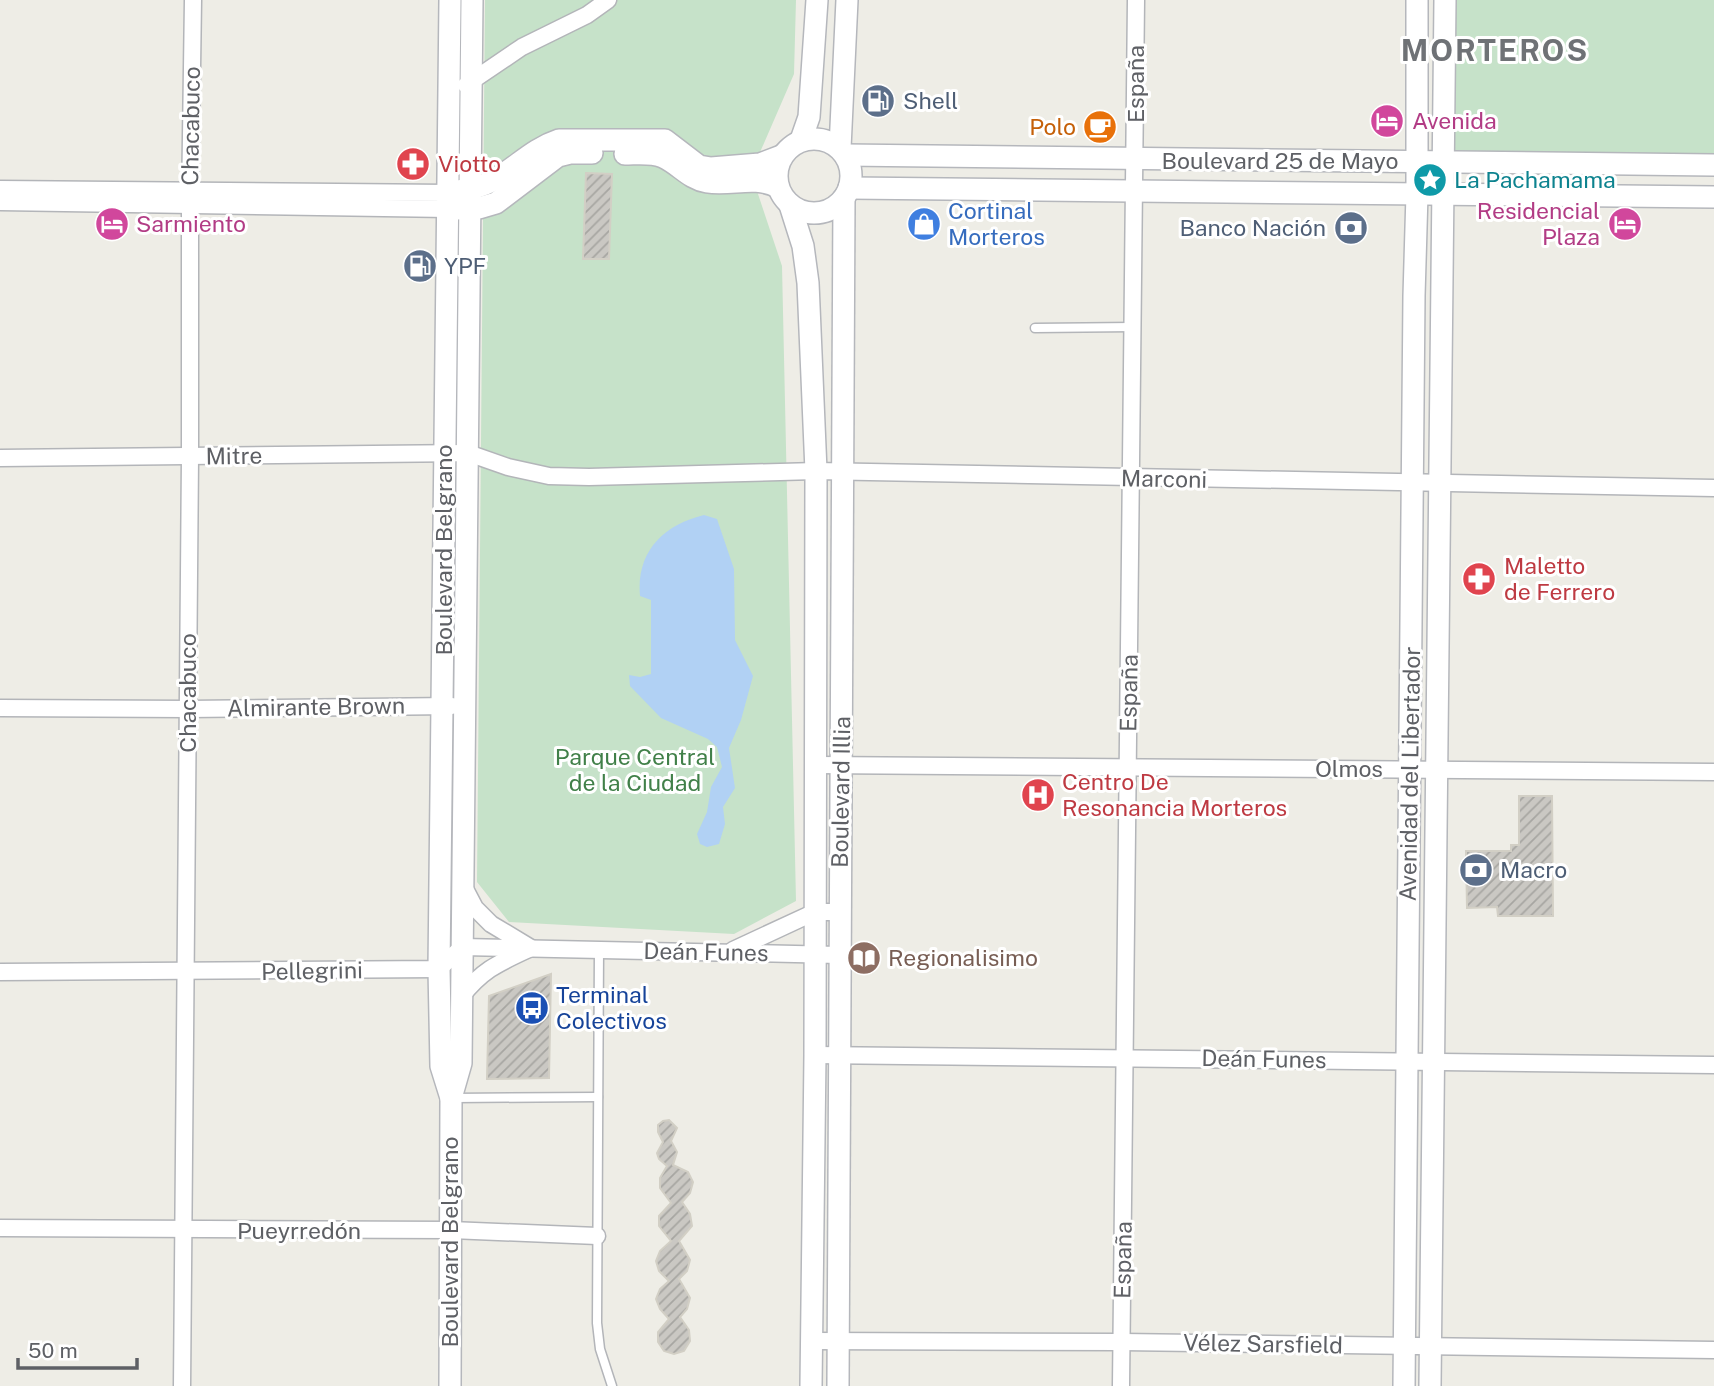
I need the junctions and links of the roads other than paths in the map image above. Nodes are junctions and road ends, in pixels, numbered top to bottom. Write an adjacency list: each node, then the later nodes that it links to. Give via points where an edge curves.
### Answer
1 (193, 0): 26 (street, Chacabuco)
2 (450, 0): 11 (street, Boulevard Belgrano)
3 (472, 0): 10 (street, Boulevard Belgrano)
4 (608, 0): 10 (street, via 522,47)
5 (817, 0): 12 (street, via 809,117)
6 (847, 0): 14 (street)
7 (1136, 0): 16 (street, España)
8 (1417, 0): 17 (street, Avenidad del Libertador)
9 (1445, 0): 18 (street, Avenidad del Libertador)
10 (472, 81): 11 (street); 28 (street, Boulevard Belgrano)
11 (450, 97): 28 (street, Boulevard Belgrano)
12 (801, 140): 14 (street, Boulevard 25 de Mayo, via 821,139); 15 (street)
13 (616, 147): 15 (street, via 665,140 699,166 711,168 760,164); 25 (street, Boulevard 25 de Mayo, via 665,157 697,180 766,181); 28 (street, via 558,156 496,203)
14 (842, 152): 16 (street, Boulevard 25 de Mayo); 22 (street, via 850,166)
15 (781, 156): 25 (street, via 776,177)
16 (1136, 160): 17 (street, Boulevard 25 de Mayo); 21 (street, España)
17 (1415, 162): 18 (street, Boulevard 25 de Mayo); 23 (street, Avenidad del Libertador)
18 (1443, 162): 19 (street, Boulevard 25 de Mayo); 24 (street, Avenidad del Libertador)
19 (1714, 165)
20 (0, 189): 26 (street)
21 (1136, 192): 22 (street, Boulevard 25 de Mayo); 23 (street, Boulevard 25 de Mayo); 30 (street, España)
22 (847, 193): 25 (street, Boulevard 25 de Mayo, via 824,212 800,211); 37 (street, Boulevard Illia)
23 (1417, 194): 24 (street, Boulevard 25 de Mayo); 40 (street, Avenidad del Libertador)
24 (1443, 195): 27 (street, Boulevard 25 de Mayo); 41 (street, Avenidad del Libertador)
25 (784, 196): 36 (street, Boulevard Illia, via 803,246 808,283)
26 (190, 197): 28 (street); 29 (street); 34 (street, Chacabuco)
27 (1714, 197)
28 (459, 200): 32 (street, Boulevard Belgrano); 33 (street, Boulevard Belgrano)
29 (0, 202)
30 (1134, 327): 31 (lane); 39 (street, España)
31 (1035, 328)
32 (445, 453): 33 (street, Mitre); 34 (street, Mitre); 43 (street, Boulevard Belgrano)
33 (468, 453): 38 (street, Mitre, via 549,476); 44 (street, Boulevard Belgrano)
34 (190, 457): 35 (street, Mitre); 46 (street, Chacabuco)
35 (0, 458)
36 (816, 471): 37 (street, Marconi); 38 (street, Marconi); 47 (street, Boulevard Illia)
37 (841, 473): 39 (street, Marconi); 48 (street, Boulevard Illia)
38 (613, 476)
39 (1132, 478): 40 (street, Marconi); 49 (street, España)
40 (1412, 483): 41 (street, Marconi); 50 (street, Avenidad del Libertador)
41 (1440, 484): 42 (street, Marconi); 51 (street, Avenidad del Libertador)
42 (1714, 488)
43 (443, 706): 44 (street, Almirante Brown); 46 (street, Almirante Brown); 62 (street, Boulevard Belgrano)
44 (465, 706): 53 (street, Boulevard Belgrano)
45 (0, 708): 46 (street, Almirante Brown)
46 (188, 709): 64 (street, Chacabuco)
47 (816, 765): 48 (street, Olmos); 54 (street, Boulevard Illia)
48 (841, 765): 49 (street, Olmos); 55 (street, Boulevard Illia)
49 (1128, 768): 50 (street, Olmos); 68 (street, España)
50 (1410, 770): 51 (street, Olmos); 69 (street, Avenidad del Libertador)
51 (1437, 770): 52 (street, Olmos); 70 (street, Avenidad del Libertador)
52 (1714, 772)
53 (463, 883): 56 (street, Boulevard Belgrano); 57 (street, via 475,908 491,924)
54 (815, 912): 55 (street); 59 (street); 60 (street, Boulevard Illia)
55 (840, 912): 61 (street, Boulevard Illia)
56 (462, 947): 57 (street); 62 (street); 65 (street, Boulevard Belgrano)
57 (531, 948): 58 (street); 65 (street, via 477,977)
58 (607, 950): 59 (street, Deán Funes); 72 (lane)
59 (727, 953): 60 (street, Deán Funes)
60 (815, 954): 61 (street, Deán Funes); 67 (street, Boulevard Illia)
61 (839, 955): 66 (street, Boulevard Illia)
62 (439, 969): 64 (street, Pellegrini); 73 (street, Boulevard Belgrano, via 441,1066)
63 (0, 972): 64 (street, Pellegrini)
64 (186, 972): 76 (street, Chacabuco)
65 (461, 997): 73 (street, Boulevard Belgrano, via 461,1063)
66 (840, 1054): 67 (street, Deán Funes); 68 (street, Deán Funes); 78 (street, Boulevard Illia)
67 (815, 1055): 79 (street, Boulevard Illia)
68 (1125, 1058): 69 (street, Deán Funes); 80 (street, España)
69 (1407, 1061): 70 (street, Deán Funes); 81 (street, Avenidad del Libertador)
70 (1434, 1061): 71 (street, Deán Funes); 82 (street, Avenidad del Libertador)
71 (1714, 1065)
72 (598, 1097): 73 (lane); 77 (lane)
73 (451, 1098): 75 (street, Boulevard Belgrano)
74 (0, 1228): 76 (street, Pueyrredón)
75 (450, 1230): 76 (street, Pueyrredón); 77 (street, Pueyrredón); 85 (street, Boulevard Belgrano)
76 (183, 1231): 84 (street, Chacabuco)
77 (597, 1236): 86 (lane, via 597,1323)
78 (839, 1340): 79 (street, Vélez Sarsfield); 80 (street, Vélez Sarsfield); 88 (street, Boulevard Illia)
79 (811, 1341): 87 (street, Boulevard Illia)
80 (1122, 1342): 81 (street, Vélez Sarsfield); 89 (street, España)
81 (1405, 1346): 82 (street, Vélez Sarsfield); 90 (street, Avenidad del Libertador)
82 (1431, 1346): 83 (street, Vélez Sarsfield); 91 (street, Avenidad del Libertador)
83 (1714, 1350)
84 (183, 1386)
85 (450, 1386)
86 (612, 1386)
87 (811, 1386)
88 (838, 1386)
89 (1121, 1386)
90 (1404, 1386)
91 (1430, 1386)

